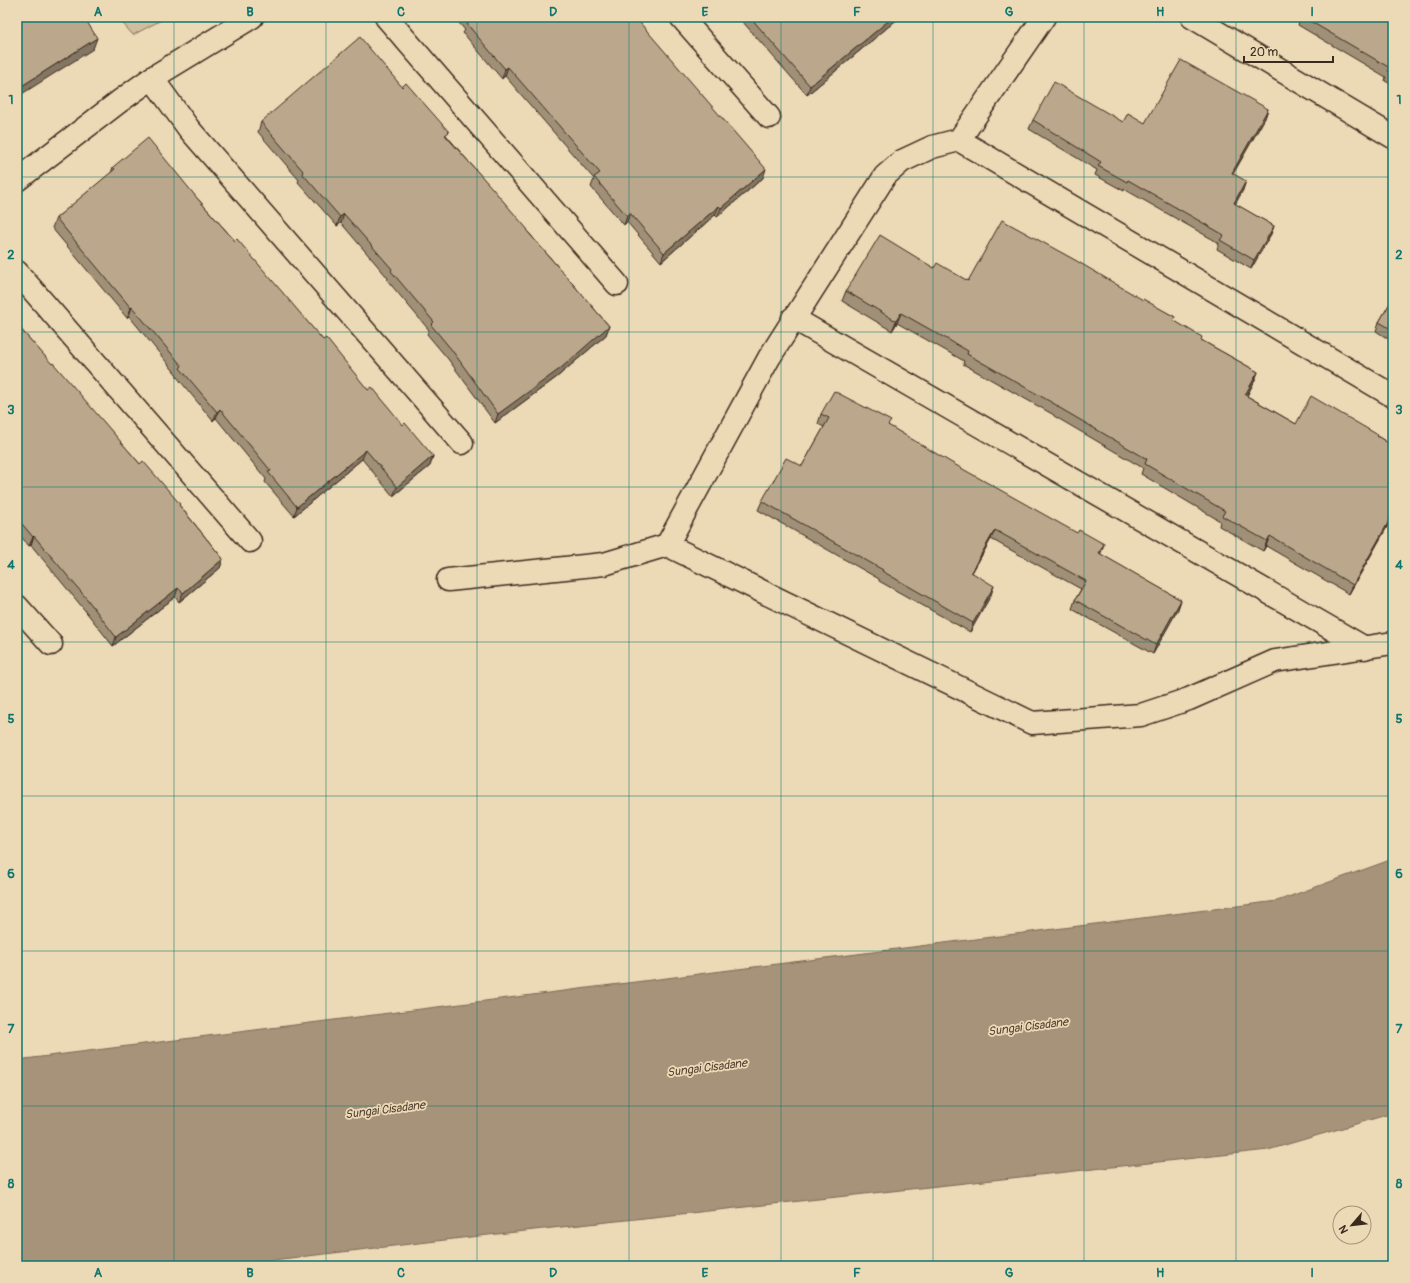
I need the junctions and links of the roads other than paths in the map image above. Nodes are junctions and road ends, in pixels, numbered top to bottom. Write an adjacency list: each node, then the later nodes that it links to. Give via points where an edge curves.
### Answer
1 (252, 17): 6 (street)
2 (386, 17): 12 (street)
3 (681, 17): 7 (street)
4 (1044, 17): 9 (street)
5 (1192, 17): 8 (street)
6 (152, 78): 10 (street); 15 (street, via 189,129)
7 (769, 117)
8 (1393, 137)
9 (959, 140): 13 (street, via 932,147 902,161 885,176); 14 (street)
10 (17, 180)
11 (17, 272): 16 (street)
12 (617, 284)
13 (793, 318): 17 (street); 22 (street)
14 (1393, 396)
15 (462, 443)
16 (250, 541)
17 (667, 545): 18 (street, via 604,564); 22 (street, via 1032,723 1141,715 1189,699 1275,661)
18 (448, 580)
19 (17, 606): 21 (street)
20 (1393, 643): 22 (street)
21 (51, 644)
22 (1365, 648)

